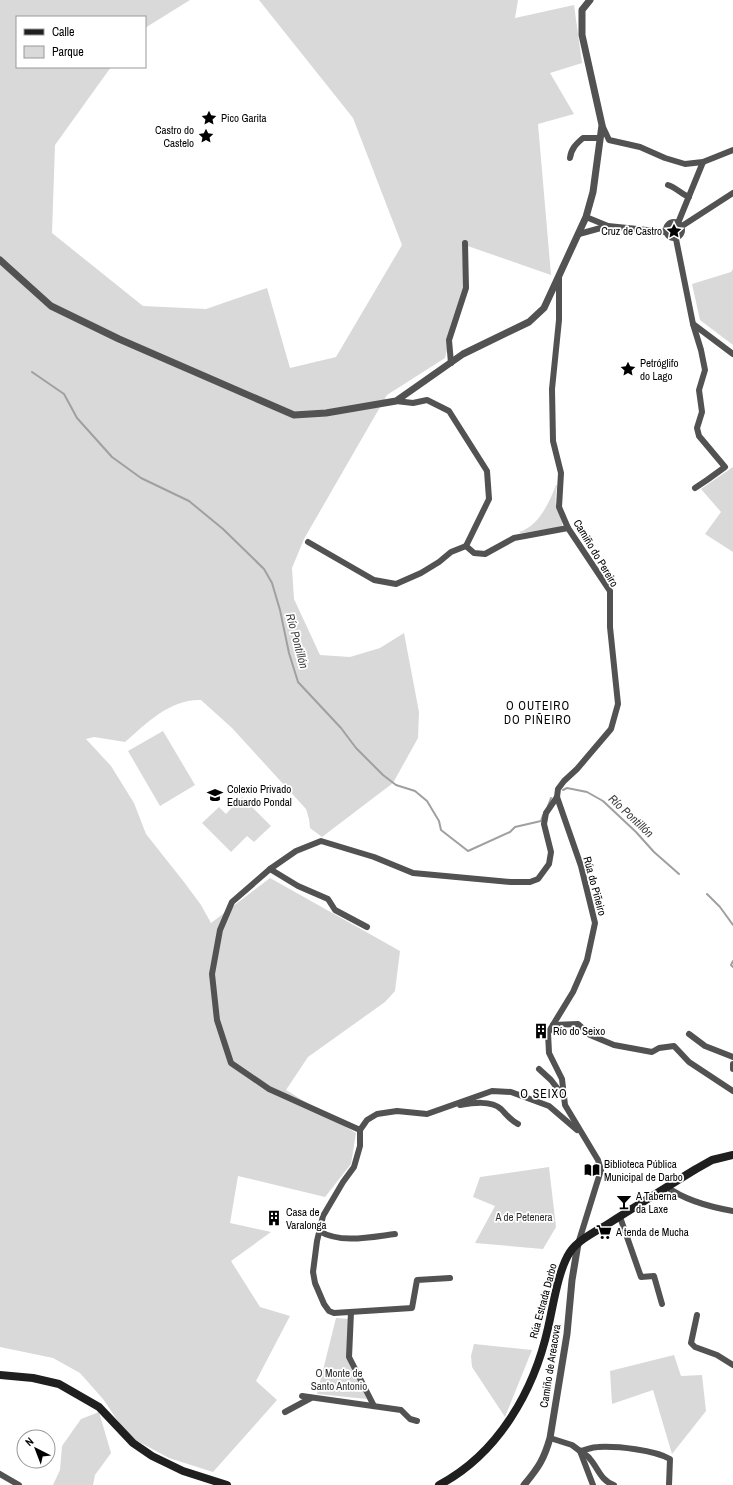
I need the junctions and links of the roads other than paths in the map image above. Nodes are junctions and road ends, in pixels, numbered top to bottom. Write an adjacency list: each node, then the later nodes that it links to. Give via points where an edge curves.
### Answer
1 (590, 0): 2 (street, via 582,10 582,35)
2 (602, 125): 3 (street); 6 (street, via 609,140 640,147 685,164)
3 (600, 138): 5 (street, via 583,138 575,145); 10 (street, via 593,192)
4 (733, 150): 6 (street)
5 (570, 158)
6 (703, 162): 9 (street)
7 (668, 186): 9 (street)
8 (733, 193): 11 (street)
9 (689, 197): 11 (street)
10 (586, 217): 12 (street); 14 (street)
11 (680, 225): 13 (street, via 671,223 667,226); 15 (street, via 682,234)
12 (608, 226): 13 (street); 14 (street)
13 (666, 232): 15 (street, via 671,238)
14 (578, 234): 18 (street)
15 (676, 238): 19 (street)
16 (465, 243): 21 (street, via 466,288 449,340)
17 (0, 260): 22 (street, via 51,306 294,415 326,413)
18 (559, 277): 21 (street, via 544,308 529,322 463,354); 24 (street, Camiño do Pereiro, via 559,320 552,389 552,441 561,473 559,507)
19 (693, 324): 20 (street); 23 (street, via 704,370 699,390 702,412 697,428 700,436 724,467)
20 (733, 354)
21 (451, 363): 22 (street)
22 (396, 401): 26 (street, via 413,403 427,400 449,411 487,471 489,499)
23 (695, 488)
24 (568, 528): 26 (street, via 514,538 484,554 474,553); 27 (street, Camiño do Pereiro, via 610,591 610,627 618,704 611,729 564,781 558,789)
25 (308, 542): 26 (street, via 374,580 396,584 421,573 451,552)
26 (466, 546)
27 (557, 797): 28 (street, Camiño do Pereiro, via 546,813 544,824 552,852 549,864 538,879 530,882 413,873 374,857 321,842 296,851); 30 (street, Rúa do Piñeiro, via 581,866 595,923 587,960 574,992)
28 (270, 869): 29 (street, via 298,886 328,899 335,910); 40 (street, Camiño do Pereiro, via 232,902 220,930 212,974 217,1020 230,1063 269,1089)
29 (367, 927)
30 (554, 1026): 36 (street, via 578,1024 590,1035 614,1045 652,1052 659,1048 674,1046 688,1062); 37 (street, Rúa do Piñeiro, via 548,1033 549,1053 562,1079)
31 (689, 1034): 32 (street, via 705,1046)
32 (733, 1057)
33 (733, 1064): 35 (street)
34 (539, 1069): 37 (street)
35 (733, 1069)
36 (733, 1091)
37 (564, 1097): 41 (street, Rúa do Piñeiro, via 565,1105)
38 (452, 1106): 39 (street, via 475,1103 495,1106); 40 (street, via 427,1114 397,1111 377,1114 366,1120); 41 (street, via 492,1091 511,1092 550,1106)
39 (518, 1124)
40 (360, 1130): 47 (street, via 360,1146 354,1167 323,1216)
41 (582, 1133): 46 (street, Rúa do Piñeiro, via 601,1170)
42 (733, 1155): 43 (main road, Rúa Estrada Darbo, via 712,1160)
43 (667, 1187): 44 (street, via 676,1194 708,1206); 45 (main road, Rúa Estrada Darbo)
44 (733, 1211)
45 (620, 1217): 49 (main road, Rúa Estrada Darbo); 52 (street, via 641,1277 654,1276)
46 (584, 1224): 49 (street); 50 (street, Rúa do Piñeiro)
47 (319, 1231): 48 (street, via 351,1239); 53 (street, via 313,1272 320,1296 329,1311)
48 (395, 1234)
49 (588, 1236): 50 (main road, Rúa Estrada Darbo)
50 (578, 1244): 62 (street, Camiño de Areacova); 67 (main road, Rúa Estrada Darbo, via 570,1252 564,1265 546,1337 521,1400 489,1447 460,1472)
51 (450, 1278): 53 (street, via 417,1280 412,1308)
52 (662, 1304)
53 (351, 1312): 59 (street, via 349,1357)
54 (698, 1315): 55 (street, via 691,1343)
55 (733, 1366)
56 (0, 1375): 66 (main road, via 34,1378 59,1384 99,1407 133,1443 152,1456 183,1471)
57 (302, 1396): 58 (street)
58 (312, 1398): 59 (street); 60 (street)
59 (374, 1406): 61 (street, via 401,1410 410,1419)
60 (285, 1412)
61 (417, 1421)
62 (550, 1438): 63 (street, via 572,1445); 68 (street, Camiño de Areacova, via 539,1467)
63 (580, 1451): 69 (street); 70 (street, via 590,1459 603,1477); 71 (street, via 597,1447 621,1447 663,1455 670,1459)
64 (0, 1474): 65 (street)
65 (19, 1485)
66 (227, 1485)
67 (439, 1485)
68 (524, 1485)
69 (593, 1485)
70 (614, 1485)
71 (669, 1485)

